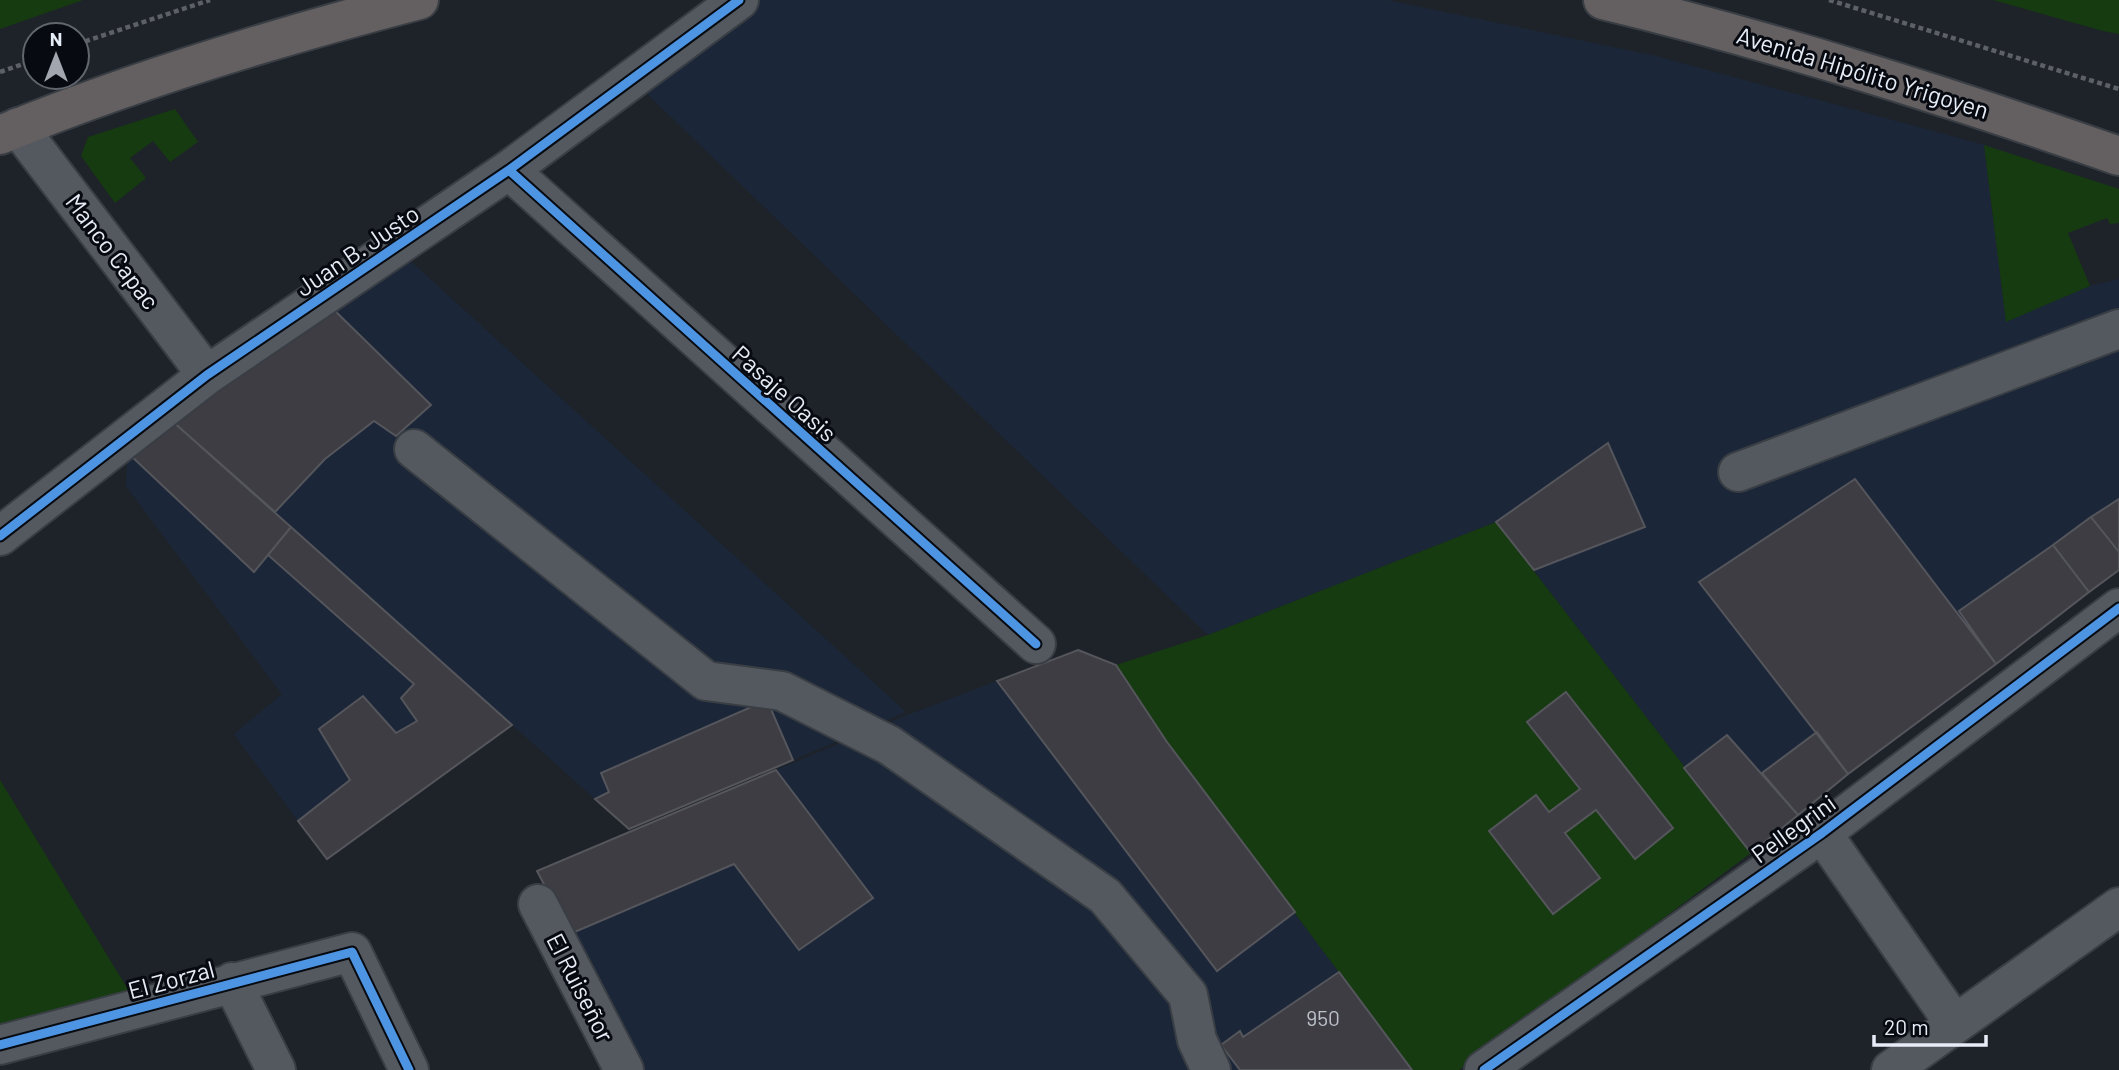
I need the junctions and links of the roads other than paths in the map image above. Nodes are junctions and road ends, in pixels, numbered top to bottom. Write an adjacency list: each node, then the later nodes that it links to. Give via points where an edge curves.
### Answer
1 (419, 0): 4 (main road, via 251,44)
2 (738, 0): 6 (street, Juan B. Justo)
3 (1603, 0): 5 (main road, Avenida Hipólito Yrigoyen, via 1734,31 1864,70)
4 (9, 131): 8 (street, Manco Capac)
5 (2119, 156)
6 (509, 170): 8 (street, Juan B. Justo); 13 (street, Pasaje Oasis)
7 (2119, 329): 10 (street)
8 (207, 375): 11 (street, Juan B. Justo)
9 (414, 449): 23 (street, via 706,681 782,691 889,746 1105,896 1188,995 1197,1040)
10 (1738, 472)
11 (0, 536)
12 (2119, 608): 14 (street, Pellegrini)
13 (1035, 644)
14 (1822, 833): 18 (street); 24 (street, Pellegrini)
15 (538, 904): 20 (street, El Ruiseñor)
16 (2119, 907): 18 (street)
17 (232, 982): 19 (street, El Zorzal); 21 (street); 22 (street, El Zorzal, via 352,952)
18 (1954, 1023): 25 (street)
19 (8, 1053)
20 (614, 1067)
21 (276, 1070)
22 (409, 1070)
23 (1211, 1070)
24 (1484, 1070)
25 (1891, 1070)

